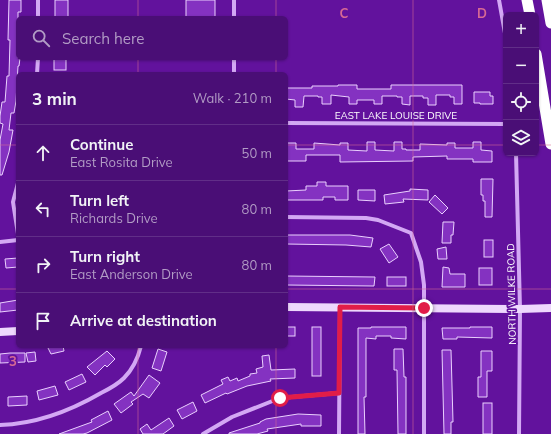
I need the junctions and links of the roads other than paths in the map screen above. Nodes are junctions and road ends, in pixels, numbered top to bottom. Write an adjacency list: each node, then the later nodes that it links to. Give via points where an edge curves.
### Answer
1 (38, 0): 7 (street)
2 (234, 0): 8 (street)
3 (499, 0): 9 (street)
4 (527, 0): 6 (highway)
5 (547, 0): 10 (highway)
6 (529, 12)
7 (38, 16)
8 (234, 16)
9 (503, 22)
10 (551, 23)
11 (38, 60): 13 (street)
12 (234, 60): 14 (street)
13 (37, 72)
14 (234, 72)
15 (539, 72): 18 (highway)
16 (288, 123): 17 (street, EAST LAKE LOUISE DRIVE)
17 (503, 124)
18 (551, 144)
19 (516, 156): 29 (street, NORTH WILKE ROAD)
20 (16, 191): 22 (street, via 13,202)
21 (288, 217): 27 (street, via 366,218 411,233 423,272)
22 (16, 221)
23 (16, 240): 24 (street)
24 (0, 242)
25 (288, 307): 26 (street)
26 (340, 307): 27 (street); 33 (street)
27 (424, 308): 29 (street); 37 (street)
28 (551, 308): 29 (street)
29 (520, 309): 38 (street, NORTH WILKE ROAD)
30 (16, 331): 31 (street)
31 (0, 332)
32 (140, 348): 34 (street, via 133,366 124,378 87,402 46,418)
33 (339, 393): 35 (street, via 280,398 232,417); 36 (street)
34 (0, 425)
35 (203, 434)
36 (339, 434)
37 (424, 434)
38 (519, 434)

